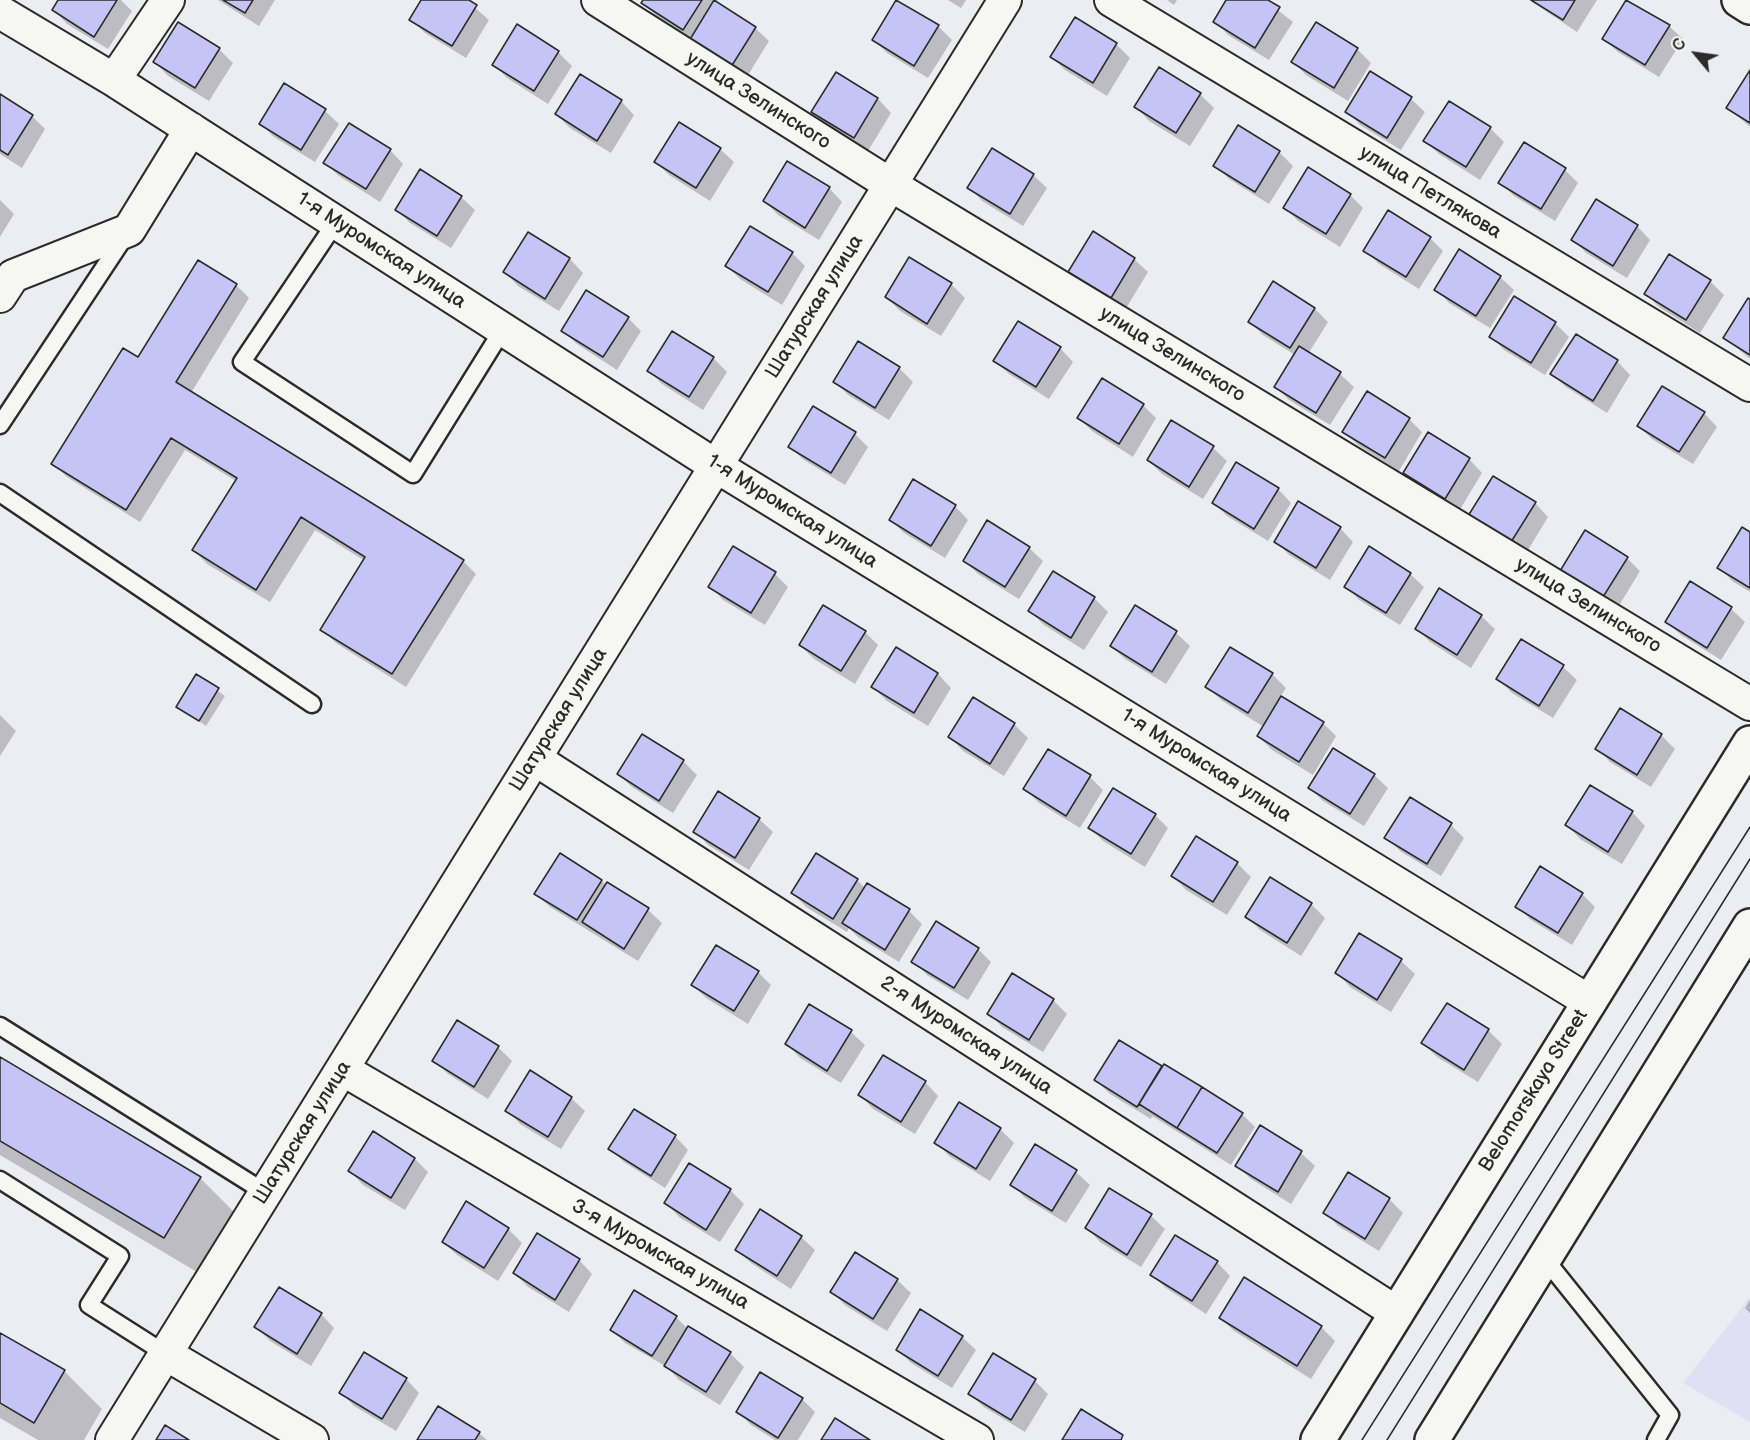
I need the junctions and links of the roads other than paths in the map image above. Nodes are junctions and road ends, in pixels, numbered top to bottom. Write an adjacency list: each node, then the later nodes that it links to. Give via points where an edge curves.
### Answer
1 (168, 0): 8 (street)
2 (598, 0): 10 (street, улица Зелинского)
3 (1005, 0): 10 (street, Шатурская улица)
4 (1111, 0): 15 (street, улица Петлякова)
5 (1739, 0): 6 (main road)
6 (1750, 7)
7 (0, 12): 8 (street, 1-я Муромская улица)
8 (114, 80): 9 (street, 1-я Муромская улица)
9 (191, 129): 11 (street, 1-я Муромская улица); 12 (street)
10 (891, 185): 17 (street, Шатурская улица); 20 (street, улица Зелинского)
11 (336, 222): 14 (street, 1-я Муромская улица); 14 (lane, via 242,362 413,474)
12 (129, 230): 13 (street, via 13,276); 16 (lane)
13 (0, 296)
14 (503, 329): 17 (street, 1-я Муромская улица)
15 (1750, 385)
16 (0, 425)
17 (716, 466): 22 (street, Шатурская улица); 24 (street, 1-я Муромская улица)
18 (0, 493): 19 (lane)
19 (312, 704)
20 (1750, 704)
21 (1750, 743): 24 (main road, Belomorskaya Street)
22 (535, 759): 26 (street, Шатурская улица); 30 (street, 2-я Муромская улица)
23 (1750, 926): 29 (main road)
24 (1590, 1002): 30 (main road, Belomorskaya Street)
25 (0, 1026): 28 (lane)
26 (342, 1069): 28 (street, Шатурская улица); 34 (street, 3-я Муромская улица)
27 (0, 1180): 31 (lane, via 120,1256 89,1305)
28 (266, 1193): 31 (street, Шатурская улица)
29 (1545, 1259): 36 (main road); 37 (lane, via 1670,1415)
30 (1397, 1313): 35 (main road, Belomorskaya Street)
31 (166, 1354): 32 (street, Шатурская улица); 33 (street)
32 (112, 1440)
33 (312, 1440)
34 (977, 1440)
35 (1318, 1440)
36 (1432, 1440)
37 (1656, 1440)

